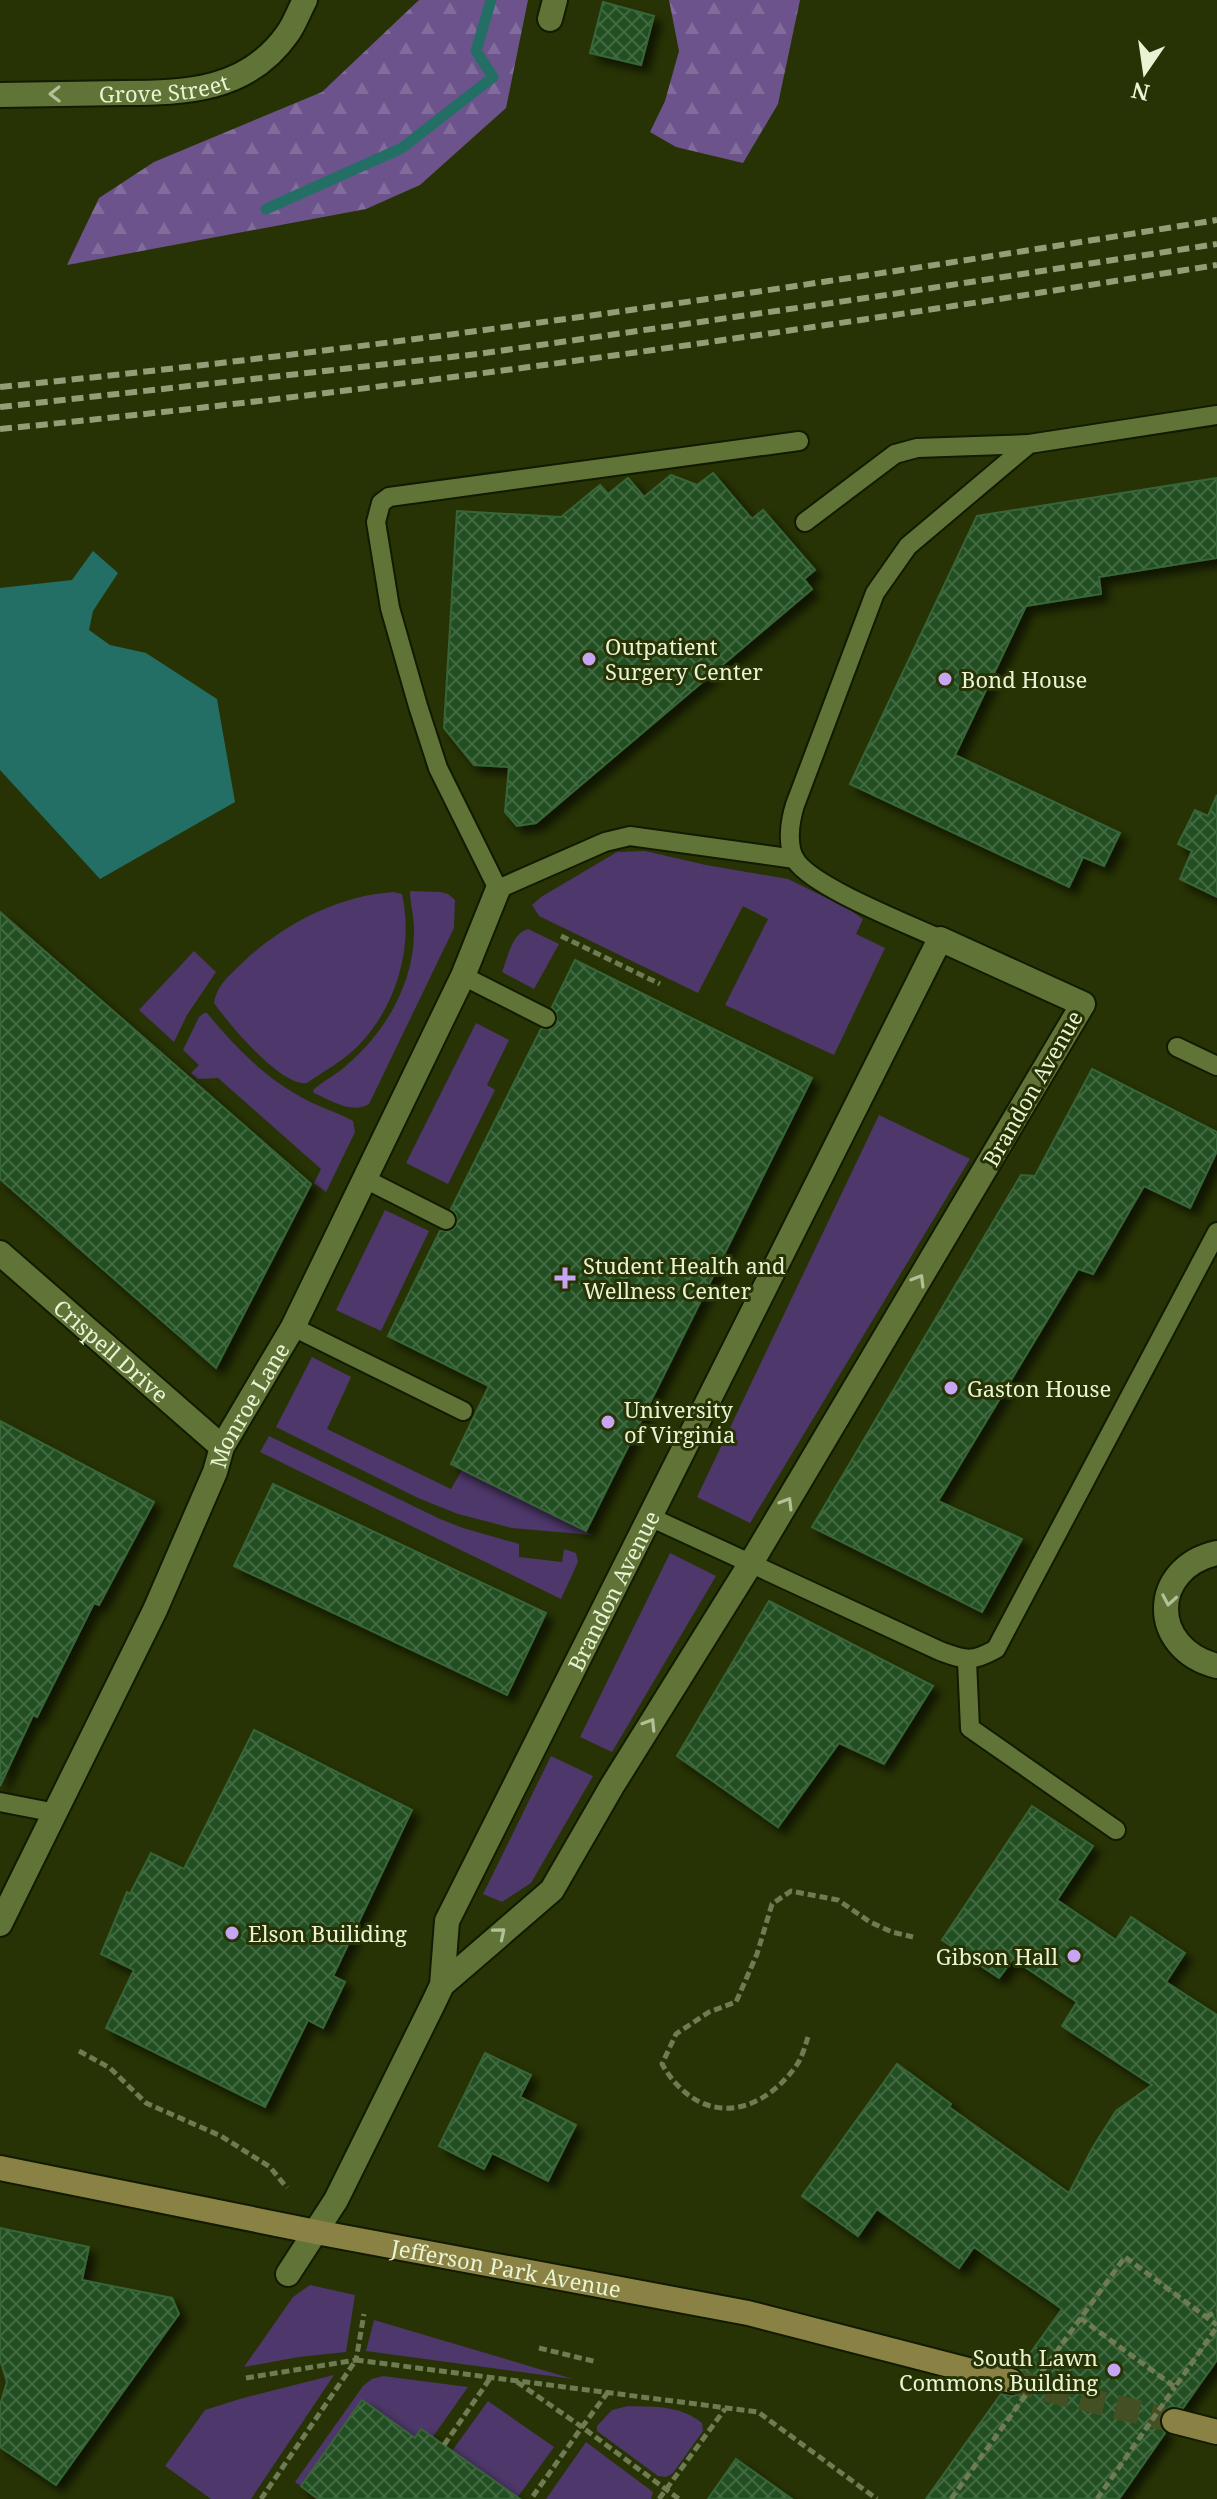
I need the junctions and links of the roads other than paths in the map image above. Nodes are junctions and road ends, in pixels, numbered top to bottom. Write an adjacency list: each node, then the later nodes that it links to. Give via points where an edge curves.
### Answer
1 (301, 7): 2 (street, Grove Street, one-way to 2, via 288,33 265,58 211,88)
2 (0, 95)
3 (1217, 415): 5 (lane)
4 (799, 441): 8 (lane, via 389,497 381,503 376,522 390,608 422,718 438,768)
5 (1029, 444): 6 (lane, via 917,448 895,454); 7 (lane, via 908,546 875,593 795,805 789,825)
6 (805, 522)
7 (795, 859): 8 (lane, via 630,836); 9 (lane, via 817,881)
8 (498, 889): 10 (street, Monroe Lane)
9 (940, 939): 21 (street, Brandon Avenue); 23 (street, Brandon Avenue, one-way to 9, via 1083,1004)
10 (463, 976): 11 (lane); 14 (street, Monroe Lane)
11 (546, 1018)
12 (1177, 1047): 13 (lane)
13 (1217, 1066)
14 (365, 1179): 15 (lane); 18 (street, Monroe Lane)
15 (446, 1220)
16 (1217, 1232): 24 (lane, via 996,1649)
17 (0, 1253): 20 (street, Crispell Drive)
18 (293, 1327): 19 (lane); 20 (street, Monroe Lane)
19 (463, 1411)
20 (222, 1447): 27 (street, Monroe Lane, via 155,1610)
21 (650, 1517): 23 (lane); 30 (street, Brandon Avenue, via 447,1921)
22 (1217, 1553): 25 (street, one-way to 25, via 1186,1566 1167,1597 1172,1634 1183,1650)
23 (751, 1563): 24 (lane); 30 (street, Brandon Avenue, one-way to 23, via 552,1890)
24 (967, 1661): 28 (lane, via 970,1728)
25 (1217, 1666)
26 (0, 1802): 27 (lane)
27 (56, 1813): 29 (street, Monroe Lane)
28 (1116, 1830)
29 (0, 1924)
30 (442, 1985): 32 (street, Brandon Avenue)
31 (0, 2168): 32 (main road, Jefferson Park Avenue)
32 (316, 2232): 33 (street, Brandon Avenue); 34 (main road, Jefferson Park Avenue, via 748,2313)
33 (288, 2274)
34 (1011, 2381)
35 (1174, 2421): 36 (main road)
36 (1217, 2432)

